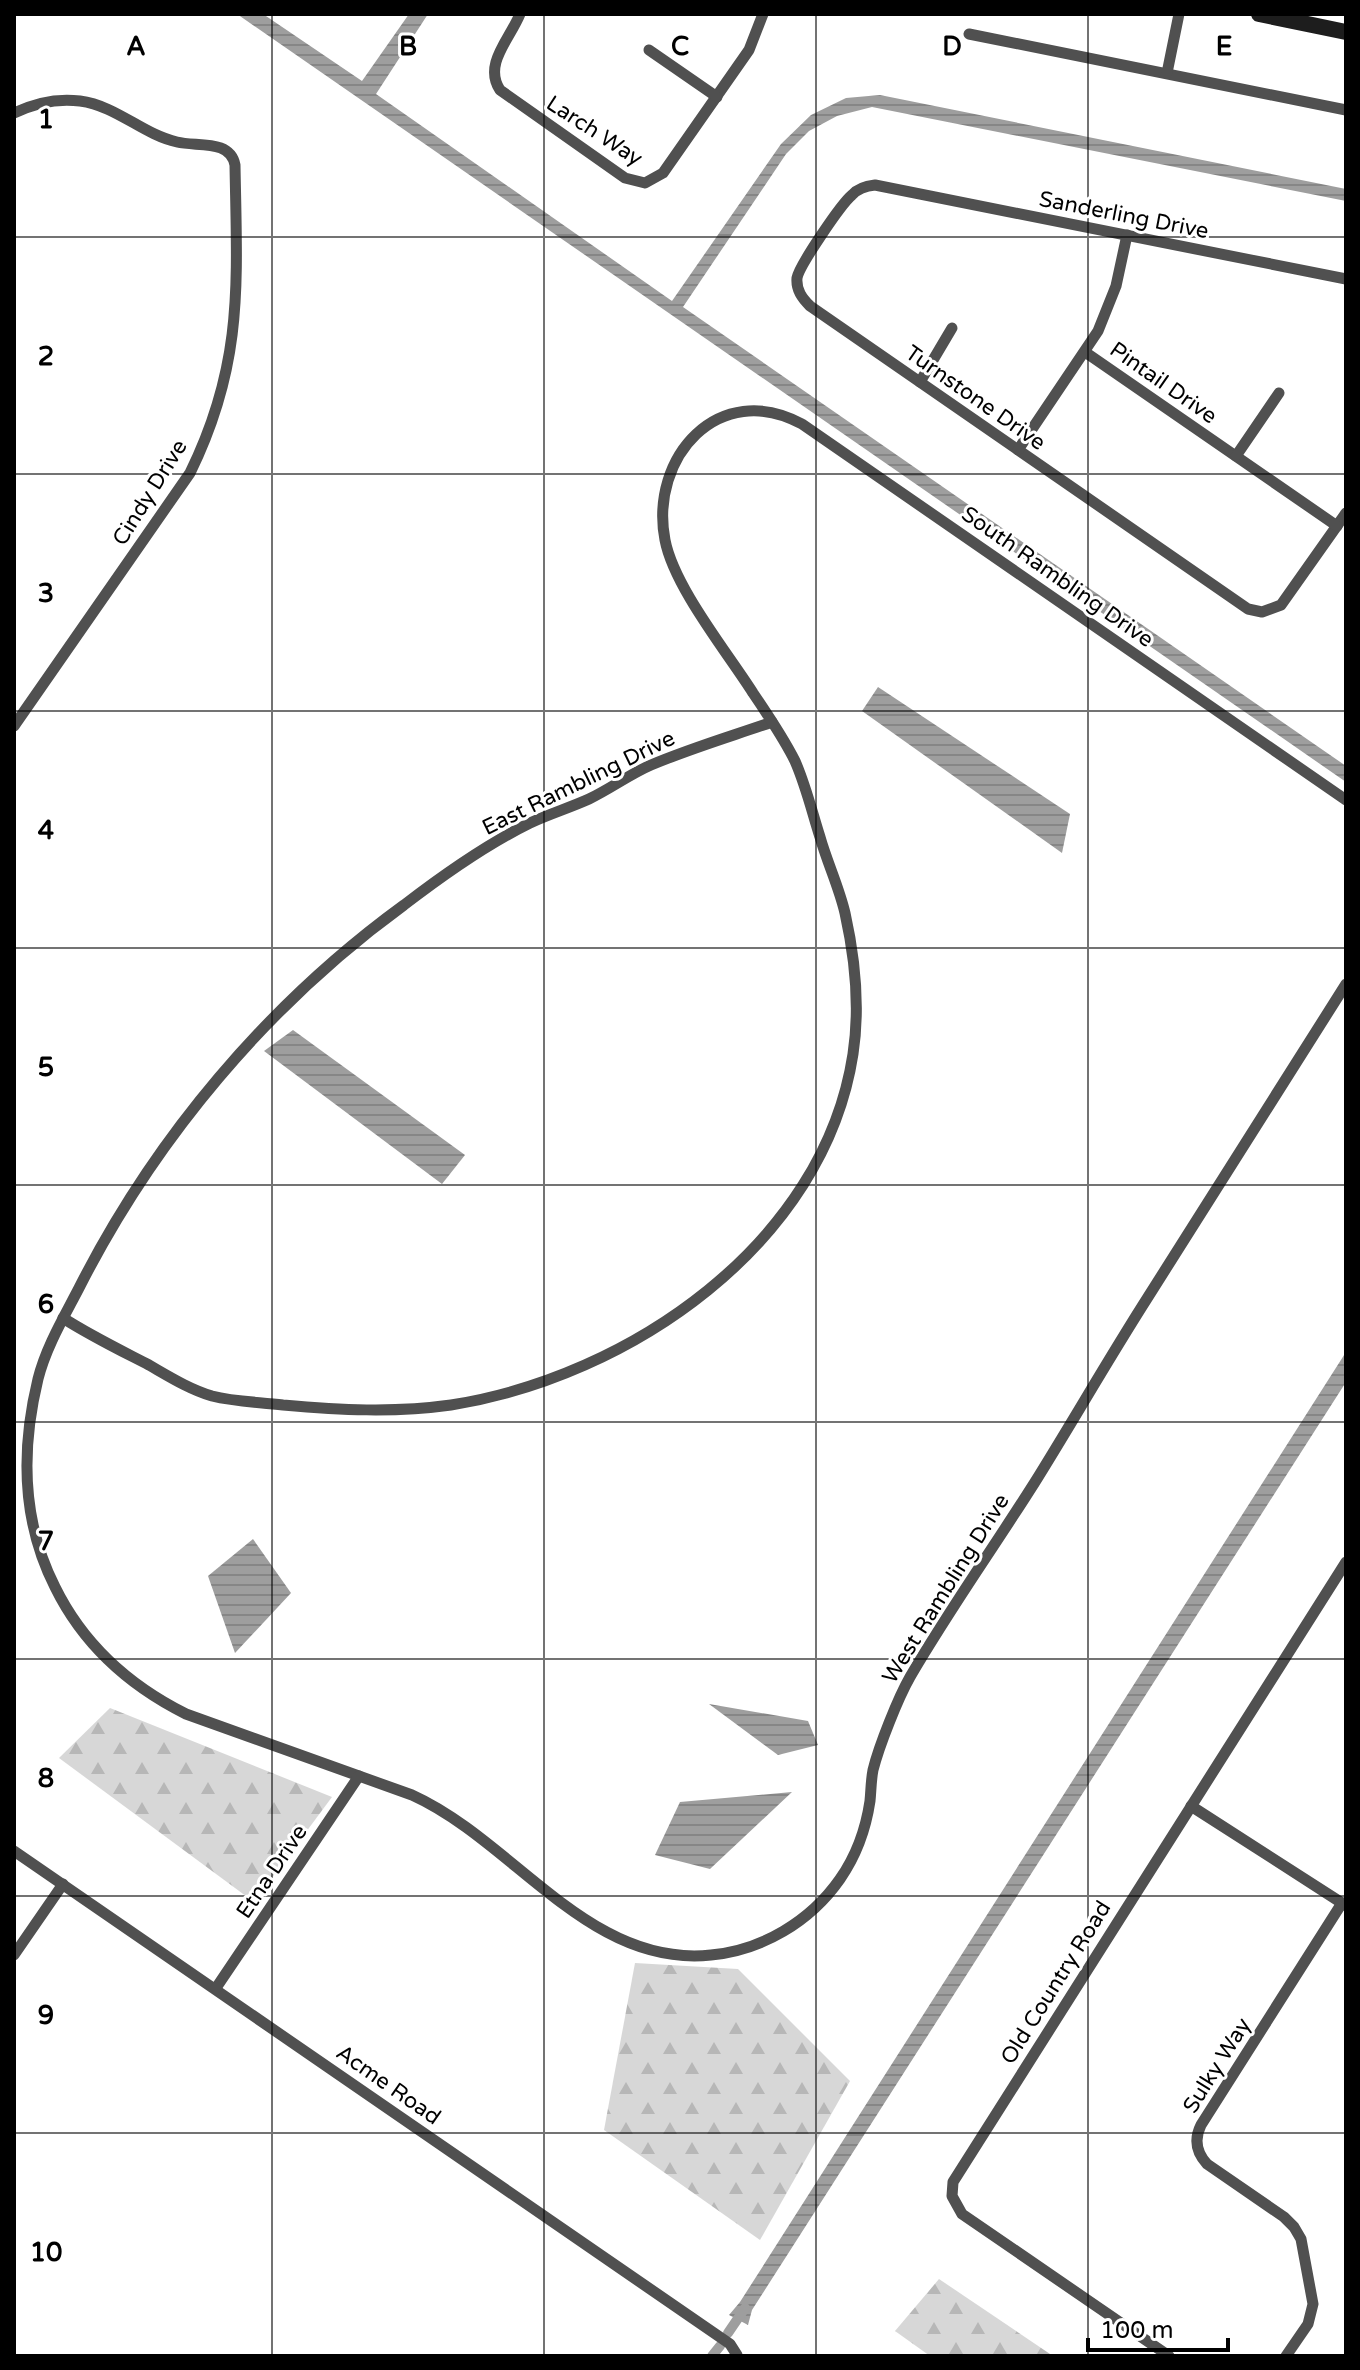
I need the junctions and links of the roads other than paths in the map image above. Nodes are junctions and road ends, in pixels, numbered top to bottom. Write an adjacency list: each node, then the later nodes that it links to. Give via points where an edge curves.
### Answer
1 (520, 14): 9 (street, Larch Way, via 495,60 500,90 631,181 652,181 663,173)
2 (763, 14): 9 (street, Larch Way, via 749,50)
3 (1179, 14): 8 (street)
4 (1259, 14): 5 (street)
5 (1346, 32)
6 (969, 34): 8 (street)
7 (649, 50): 9 (street)
8 (1167, 73): 10 (street)
9 (717, 97)
10 (1346, 110)
11 (14, 113): 24 (street, Cindy Drive, via 46,102 93,103 164,138 230,153 235,165 236,307 229,365 203,447 175,497)
12 (894, 188): 13 (street, Sanderling Drive); 17 (street, Turnstone Drive, via 868,186 851,195 800,269 797,282 810,306)
13 (1127, 235): 14 (street, Sanderling Drive); 16 (street, via 1109,309)
14 (1346, 279)
15 (952, 328): 17 (street)
16 (1085, 352): 19 (street); 20 (street, Pintail Drive)
17 (920, 382): 19 (street, Turnstone Drive)
18 (1279, 393): 20 (street)
19 (1018, 450): 22 (street, Turnstone Drive, via 1248,609 1269,611 1286,599)
20 (1236, 456): 22 (street)
21 (1346, 513): 22 (street)
22 (1337, 526)
23 (772, 722): 25 (street, South Rambling Drive, via 680,581 664,534 667,485 684,448 708,424 737,411 771,411 802,424); 27 (street, East Rambling Drive, via 648,766 590,799 526,825 442,877 326,968 239,1055 176,1132 121,1213); 27 (street, via 809,798 844,909 853,958 853,1053 829,1134 801,1186 758,1243 704,1293 638,1338 559,1376 452,1405 383,1411 247,1403 214,1396 180,1384)
24 (14, 726)
25 (1346, 800)
26 (1346, 984): 29 (street, West Rambling Drive, via 907,1682 873,1770 867,1817 852,1859 829,1893 802,1919 764,1941 714,1955 678,1955 634,1946 587,1921 444,1811)
27 (63, 1318): 29 (street, East Rambling Drive, via 33,1402 27,1502 47,1572 74,1621 110,1662 169,1706)
28 (1346, 1562): 30 (street, Old Country Road)
29 (359, 1776): 35 (street, Etna Drive)
30 (1191, 1806): 33 (street); 37 (street, Old Country Road, via 956,2175 952,2189 962,2214)
31 (14, 1851): 32 (street, Acme Road)
32 (63, 1884): 34 (street); 35 (street, Acme Road)
33 (1344, 1904): 38 (street, Sulky Way, via 1197,2138 1198,2152 1207,2164 1284,2217 1301,2239 1312,2311)
34 (14, 1955)
35 (216, 1988): 36 (street, Acme Road, via 730,2344)
36 (737, 2355)
37 (1169, 2356)
38 (1286, 2356)

